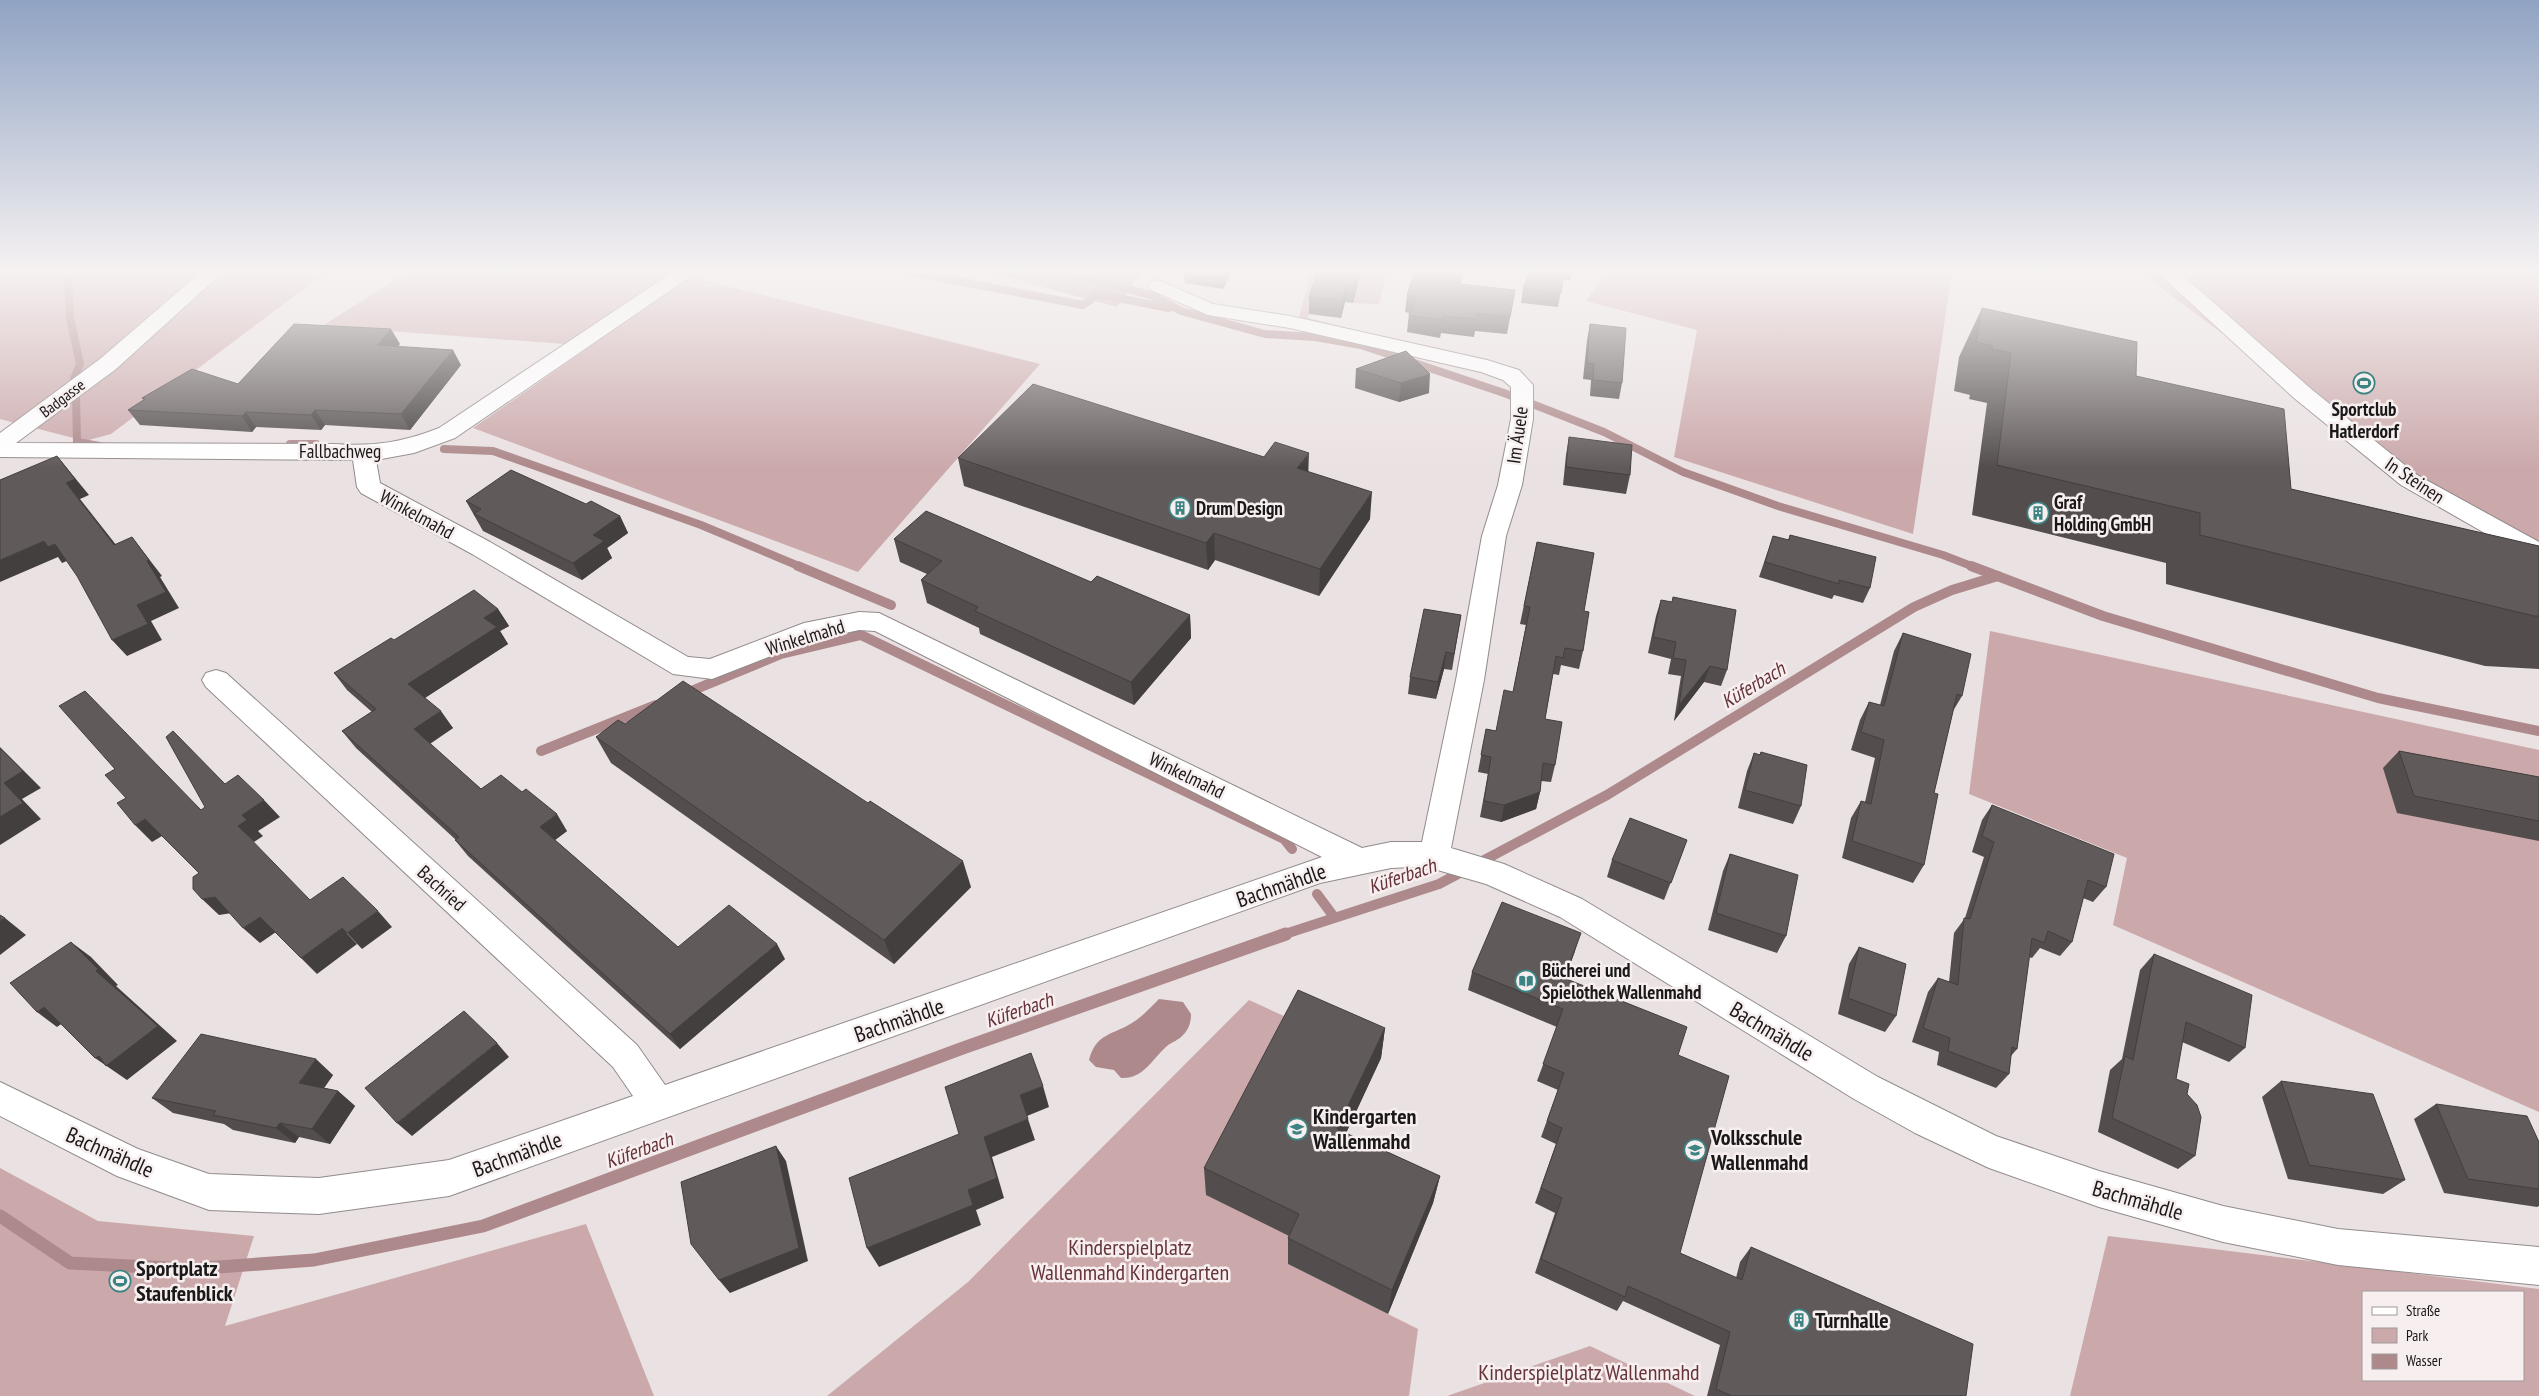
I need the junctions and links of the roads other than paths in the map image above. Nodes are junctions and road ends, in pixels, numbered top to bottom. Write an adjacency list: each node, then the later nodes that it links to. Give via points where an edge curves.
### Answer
1 (139, 337): 5 (street, Badgasse, via 108,364)
2 (589, 337): 7 (street, Fallbachweg, via 447,432 415,447)
3 (1358, 337): 10 (street, Im Äuele, via 1487,366 1511,375 1523,390 1522,419 1510,485 1494,536)
4 (2240, 337): 8 (street, In Steinen, via 2302,393 2409,480)
5 (0, 444)
6 (0, 450): 7 (street, Fallbachweg, via 335,451)
7 (364, 455): 11 (street, Winkelmahd, via 369,487 481,548 683,668 712,668 804,633 859,621 879,622)
8 (2539, 552)
9 (216, 680): 13 (street, Bachried, via 625,1056)
10 (1442, 858): 11 (street, Bachmähdle, via 1391,855); 14 (street, Bachmähdle, via 1485,870 1571,908 1866,1088 1989,1151 2099,1189 2223,1224 2338,1247)
11 (1359, 861): 13 (street, Bachmähdle, via 1319,870)
12 (0, 1098): 13 (street, Bachmähdle, via 130,1164 209,1192 319,1196 449,1178)
13 (658, 1104)
14 (2539, 1266)

